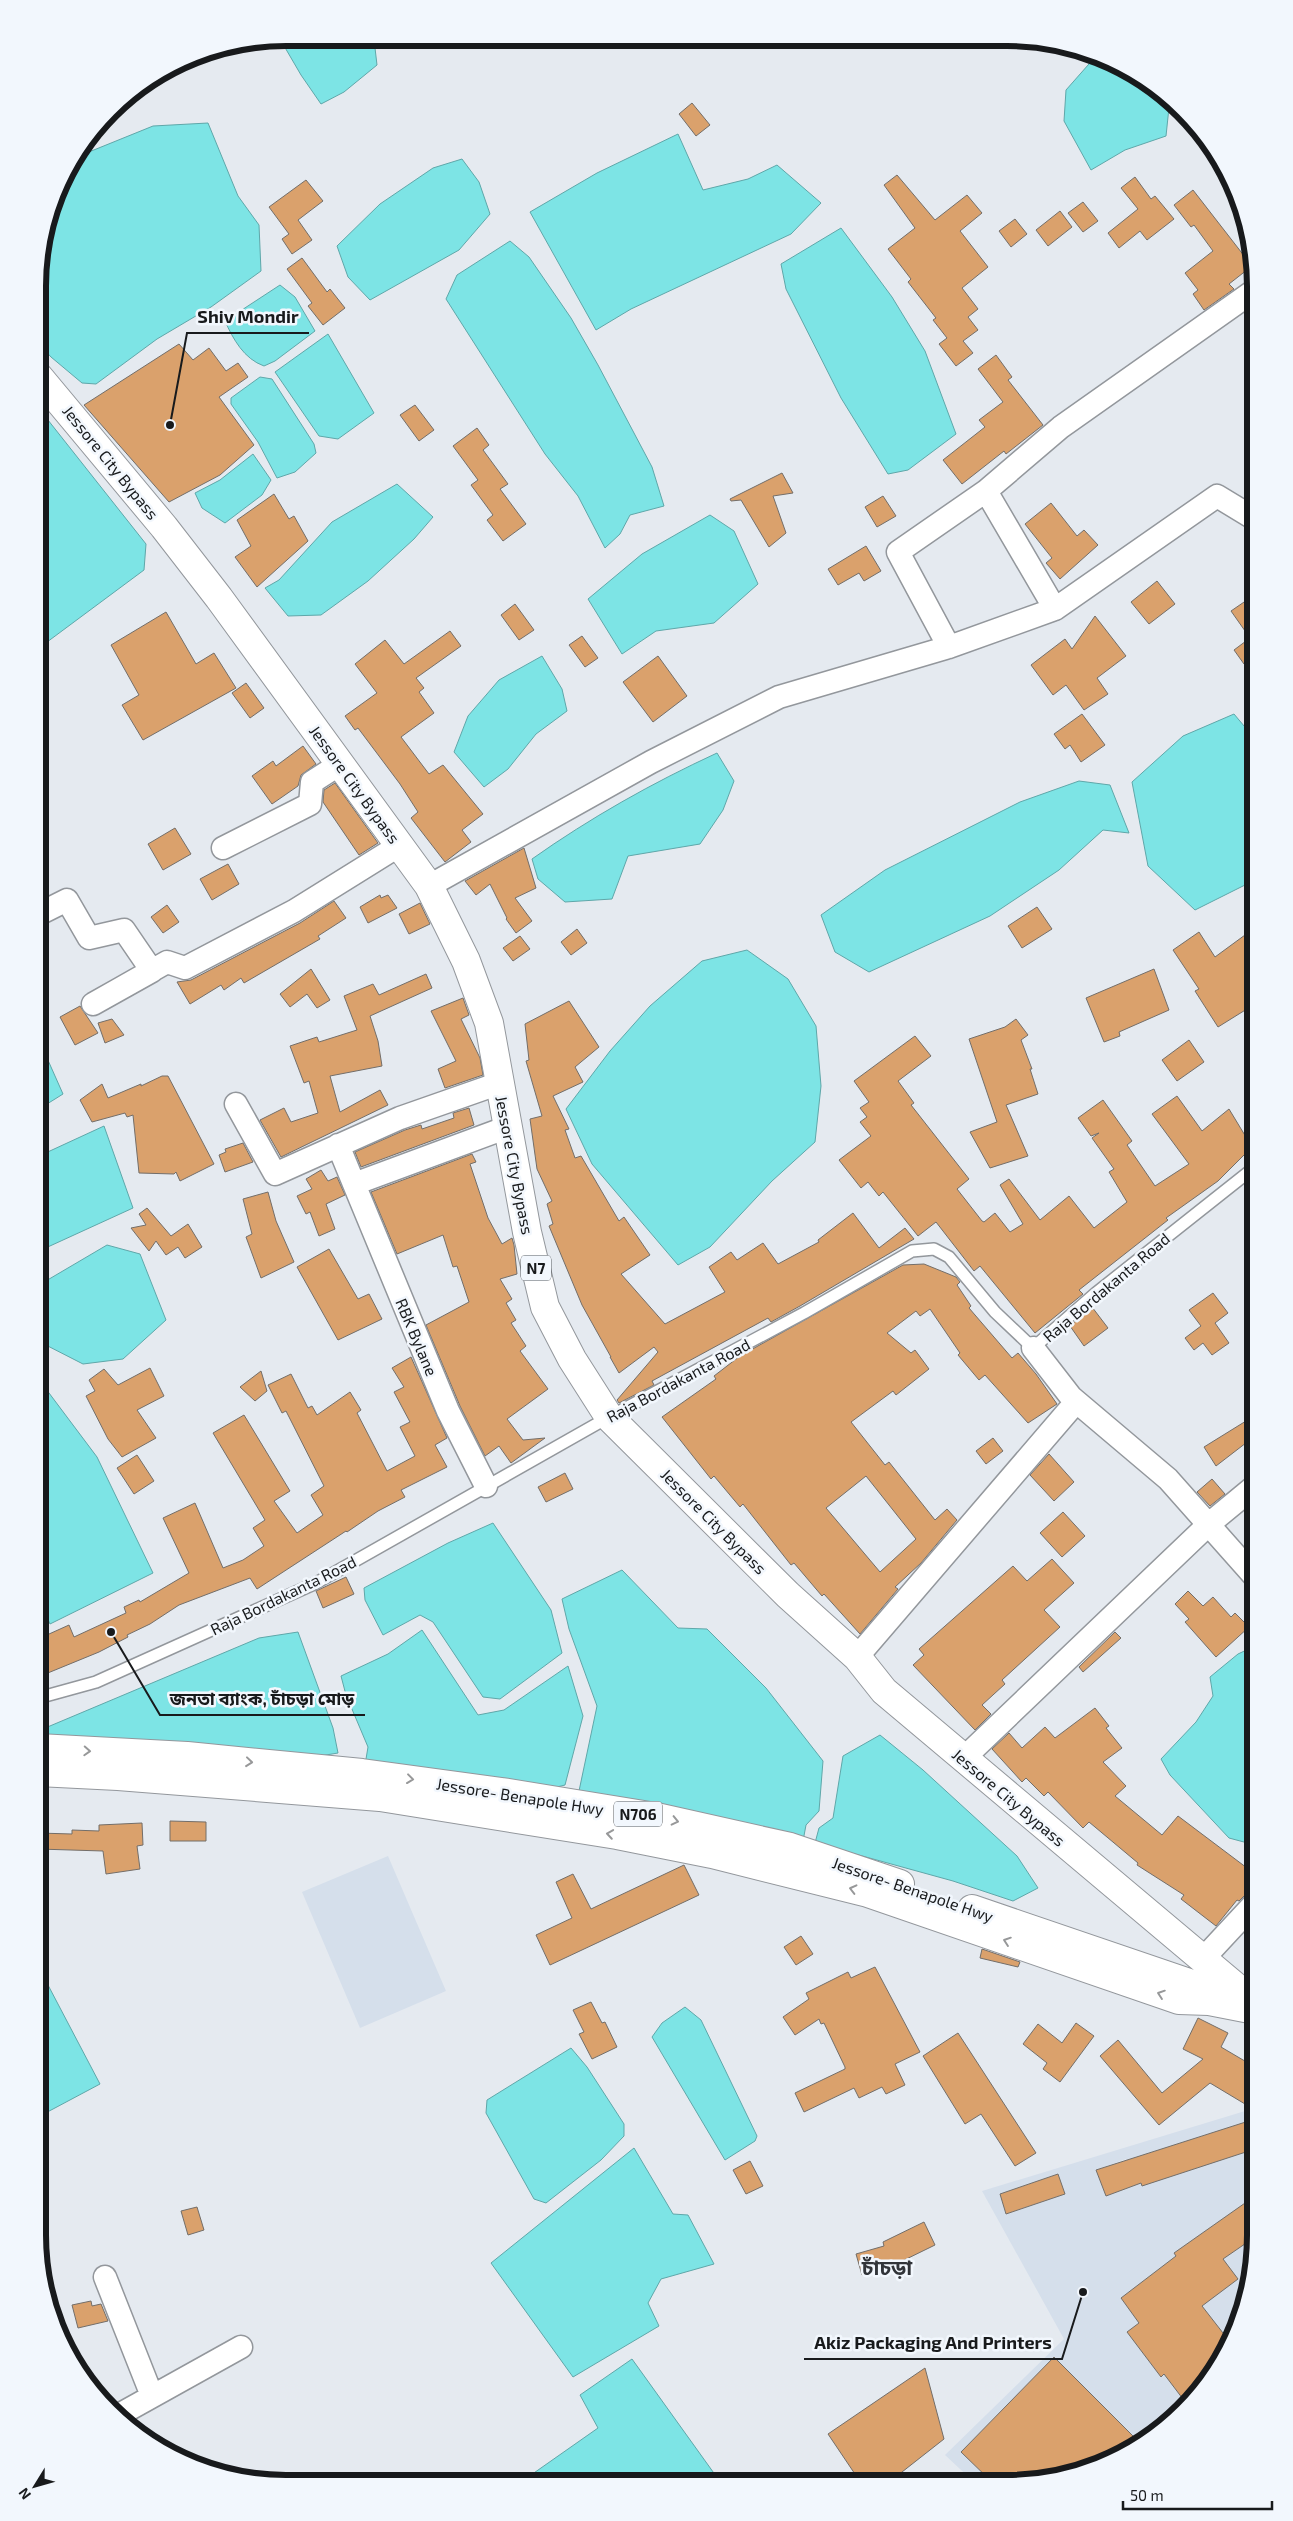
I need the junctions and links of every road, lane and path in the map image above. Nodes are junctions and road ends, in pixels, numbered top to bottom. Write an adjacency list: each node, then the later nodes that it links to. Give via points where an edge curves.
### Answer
1 (1247, 296): 3 (street, via 1061,427)
2 (46, 391): 7 (highway, Jessore City Bypass / N7, via 208,584)
3 (986, 492): 5 (street); 6 (street, via 898,552)
4 (1247, 514): 5 (street, via 1217,496)
5 (1055, 609): 6 (street)
6 (949, 647): 10 (street, via 779,697 651,762)
7 (340, 764): 8 (highway, Jessore City Bypass / N7); 9 (street, via 312,782 310,804)
8 (400, 845): 10 (highway, Jessore City Bypass / N7); 11 (street, via 294,911 185,968 167,962 93,1004 152,970 124,930 89,938 67,900)
9 (223, 848)
10 (429, 886): 12 (highway, Jessore City Bypass / N7, via 466,961 489,1023)
11 (46, 910)
12 (500, 1083): 14 (highway, Jessore City Bypass / N7); 15 (street, via 400,1118)
13 (236, 1104): 15 (street, via 275,1174)
14 (508, 1126): 17 (street); 20 (highway, Jessore City Bypass / N7, via 527,1232 545,1307 572,1359)
15 (338, 1146): 17 (street, RBK Bylane)
16 (1247, 1173): 18 (lane, Raja Bordakanta Road)
17 (354, 1184): 21 (street, RBK Bylane, via 448,1412)
18 (1032, 1348): 19 (street); 20 (lane, Raja Bordakanta Road, via 995,1312 949,1257 934,1249 912,1251)
19 (1076, 1402): 23 (street, via 1168,1479); 25 (street)
20 (609, 1417): 21 (lane, Raja Bordakanta Road); 25 (highway, Jessore City Bypass / N7, via 788,1595)
21 (486, 1486): 26 (lane, Raja Bordakanta Road, via 316,1583 96,1682)
22 (1247, 1493): 23 (street)
23 (1209, 1524): 24 (street); 28 (street)
24 (1247, 1568)
25 (857, 1657): 28 (highway, Jessore City Bypass / N7, via 884,1691)
26 (46, 1696)
27 (46, 1748): 33 (highway, Jessore- Benapole Hwy / N706, one-way to 33, via 187,1756 362,1773 656,1817 790,1847 1189,1982)
28 (964, 1758): 31 (highway, Jessore City Bypass / N7)
29 (46, 1772): 33 (highway, Jessore- Benapole Hwy / N706, one-way to 29, via 1179,2000 868,1893 712,1854 617,1835 380,1797)
30 (1247, 1912): 31 (street)
31 (1202, 1960): 32 (highway, Jessore City Bypass / N7)
32 (1247, 1997)
33 (1209, 2001): 34 (highway, Jessore- Benapole Hwy / N706)
34 (1247, 2008)
35 (105, 2277): 37 (street)
36 (241, 2347): 37 (street)
37 (152, 2396): 38 (street)
38 (125, 2412)

